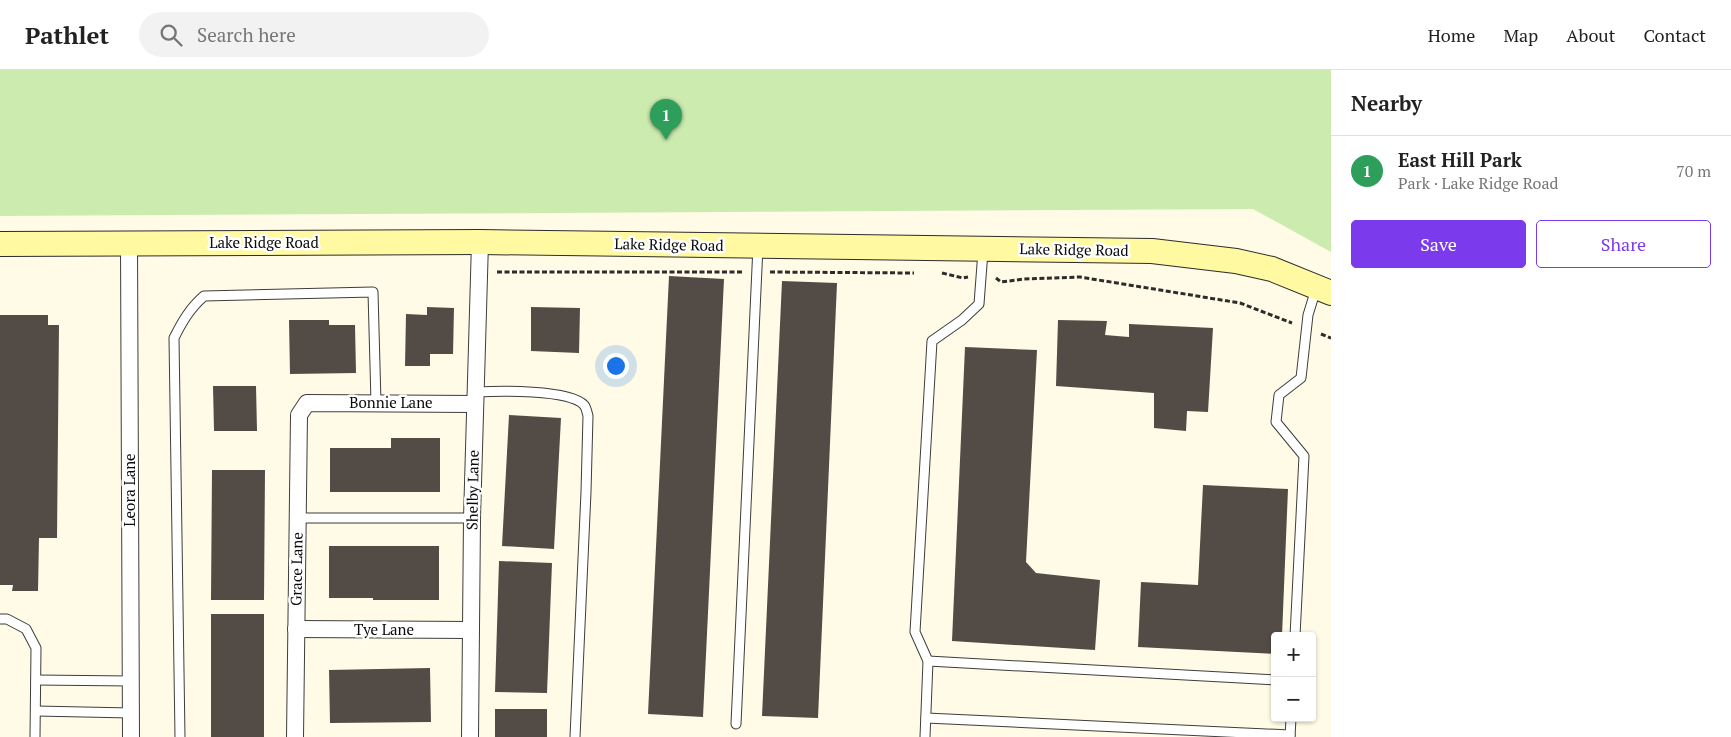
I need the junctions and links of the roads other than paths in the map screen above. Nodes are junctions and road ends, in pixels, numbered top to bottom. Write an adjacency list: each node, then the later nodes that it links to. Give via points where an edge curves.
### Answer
1 (480, 242): 3 (street, Lake Ridge Road); 4 (street, Lake Ridge Road); 7 (street, Shelby Lane)
2 (0, 244): 3 (street, Lake Ridge Road)
3 (130, 244): 19 (street, Leora Lane)
4 (758, 246): 5 (street, Lake Ridge Road); 24 (lane)
5 (983, 249): 6 (street, Lake Ridge Road, via 1152,251 1236,261 1272,269); 16 (lane, via 979,304 932,341 915,632)
6 (1324, 290): 15 (lane, via 1308,315 1301,378 1279,395 1276,422 1304,456)
7 (476, 398): 9 (street, Bonnie Lane); 11 (street, Shelby Lane); 31 (lane, via 502,391 569,396 584,405 588,416)
8 (307, 403): 9 (street, Bonnie Lane); 10 (street, Grace Lane, via 298,415)
9 (376, 403): 28 (lane, via 373,292 204,296 183,320 174,338)
10 (298, 518): 11 (lane); 13 (street, Grace Lane)
11 (472, 518): 14 (street, Shelby Lane)
12 (0, 619): 17 (lane, via 26,628 36,648)
13 (296, 629): 14 (street, Tye Lane); 29 (street, Grace Lane)
14 (471, 630): 30 (street, Shelby Lane)
15 (1295, 632)
16 (928, 661): 18 (lane); 22 (lane)
17 (36, 680): 19 (lane); 20 (lane)
18 (1271, 680)
19 (131, 681): 21 (street, Leora Lane)
20 (36, 711): 21 (lane); 26 (lane)
21 (131, 713): 27 (street, Leora Lane)
22 (926, 718): 25 (lane); 32 (lane)
23 (1291, 722): 25 (lane)
24 (736, 724)
25 (1290, 736)
26 (35, 737)
27 (131, 737)
28 (180, 737)
29 (295, 737)
30 (470, 737)
31 (575, 737)
32 (925, 737)

